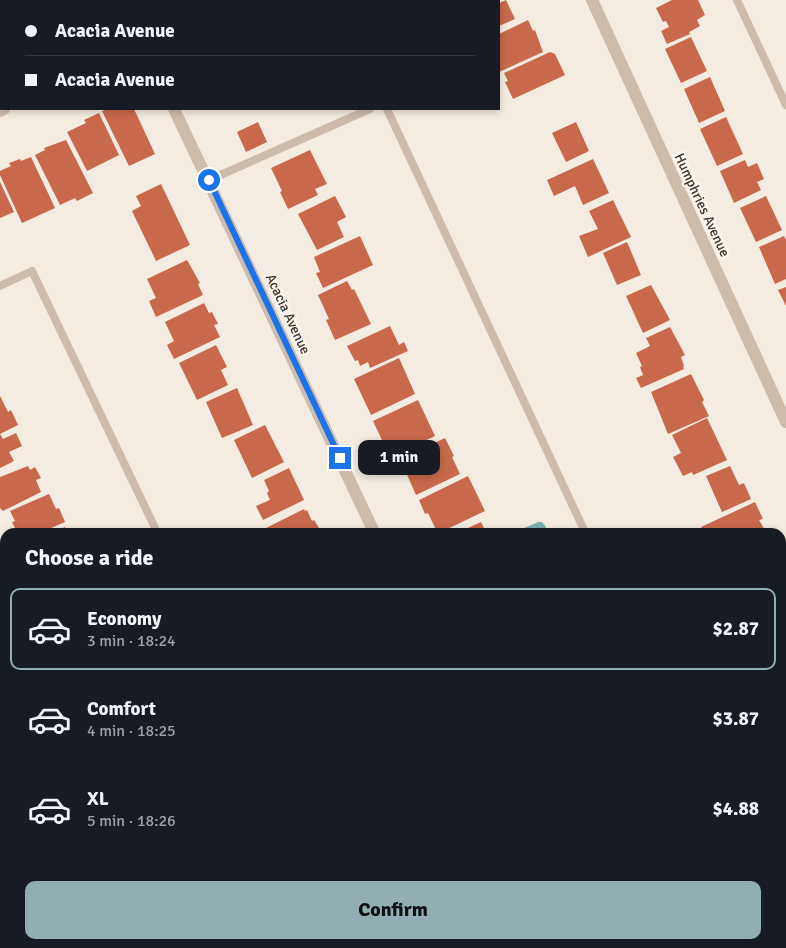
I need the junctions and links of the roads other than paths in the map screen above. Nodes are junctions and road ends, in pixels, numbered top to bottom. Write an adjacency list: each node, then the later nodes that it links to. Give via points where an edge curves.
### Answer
1 (592, 0): 9 (street, Humphries Avenue)
2 (738, 0): 3 (lane)
3 (786, 105)
4 (174, 110): 7 (street, Acacia Avenue)
5 (368, 110): 7 (lane)
6 (388, 110): 12 (lane)
7 (209, 180): 11 (street, Acacia Avenue)
8 (0, 286): 10 (lane, via 32,271)
9 (786, 422)
10 (155, 528)
11 (372, 528)
12 (583, 528)

